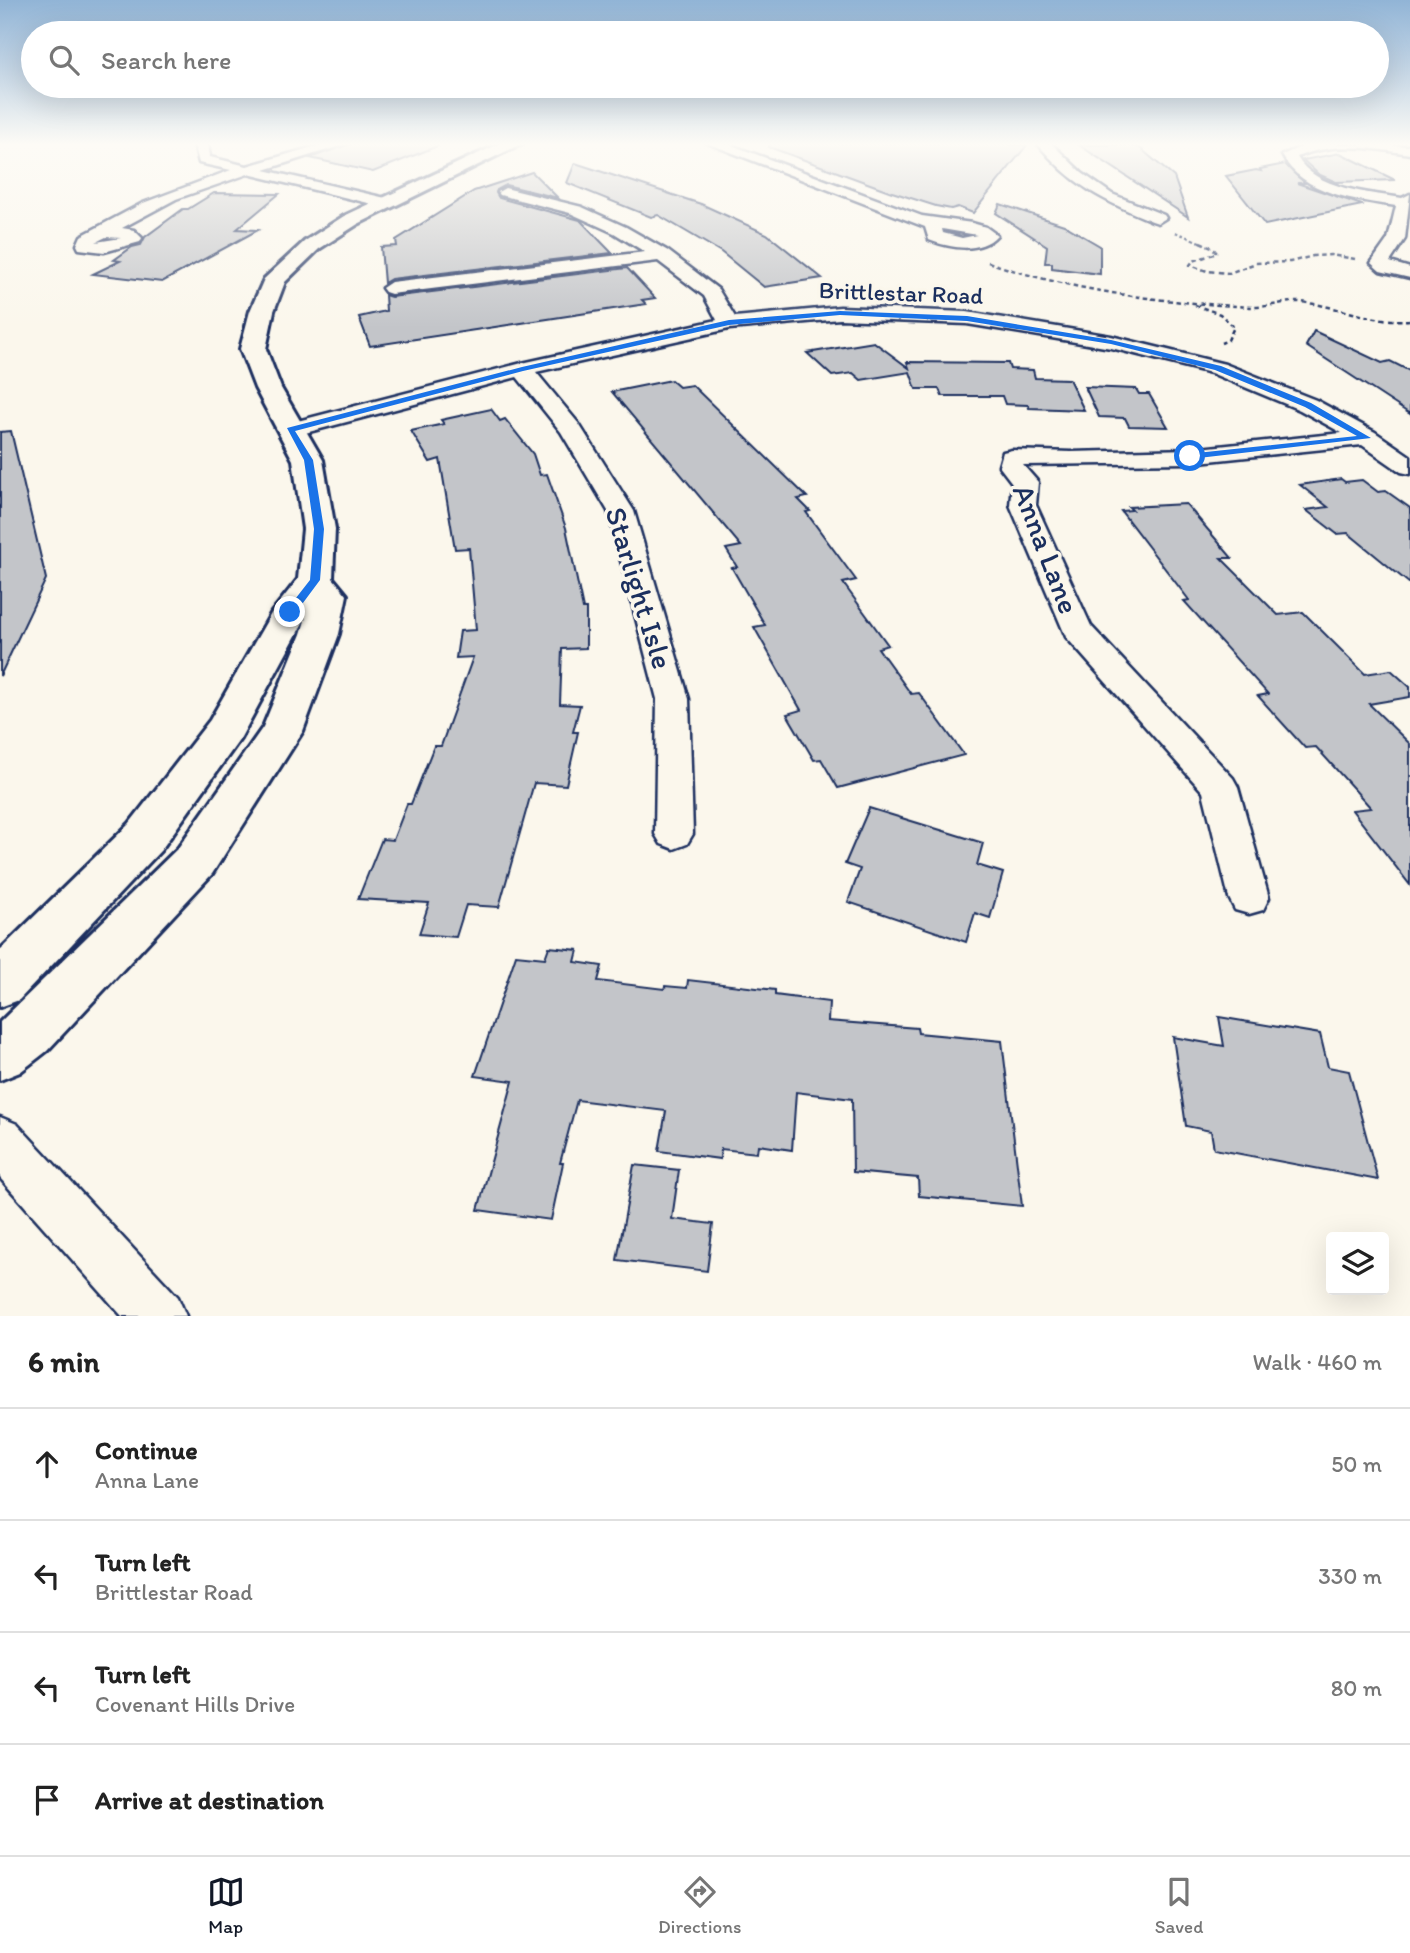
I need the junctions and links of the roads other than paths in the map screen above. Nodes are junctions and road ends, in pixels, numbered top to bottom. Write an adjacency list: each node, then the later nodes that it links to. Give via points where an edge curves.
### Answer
1 (152, 204): 9 (street)
2 (380, 204): 15 (street, via 312,245 275,279 262,311 253,349)
3 (554, 204): 10 (street, via 620,230)
4 (877, 204): 8 (street)
5 (1125, 204): 7 (street)
6 (1405, 204): 11 (street, via 1398,218 1396,240 1380,263)
7 (1158, 218)
8 (933, 225): 8 (street, via 960,225 989,235 965,244 946,241 934,236)
9 (106, 232)
10 (662, 255): 12 (street); 13 (street, via 711,293)
11 (1406, 273)
12 (391, 288)
13 (729, 323): 14 (street, Brittlestar Road); 16 (street, Brittlestar Road, via 840,313 967,318 1111,342 1218,368 1308,405)
14 (522, 369): 15 (street, Brittlestar Road); 19 (street, Starlight Isle, via 571,429 621,511 673,699)
15 (290, 430): 18 (street, via 308,460 319,529)
16 (1367, 438): 17 (street, Brittlestar Road); 20 (street, Anna Lane, via 1190,456 1012,457 1011,466 1026,482 1023,505 1077,630 1220,787)
17 (1410, 467)
18 (315, 580): 21 (street, via 290,612 225,729 145,837); 22 (street, via 329,595 320,634 282,732 195,860 28,1032)
19 (674, 834)
20 (1249, 898)
21 (0, 984)
22 (0, 1055)
23 (0, 1141): 24 (street)
24 (159, 1316)

